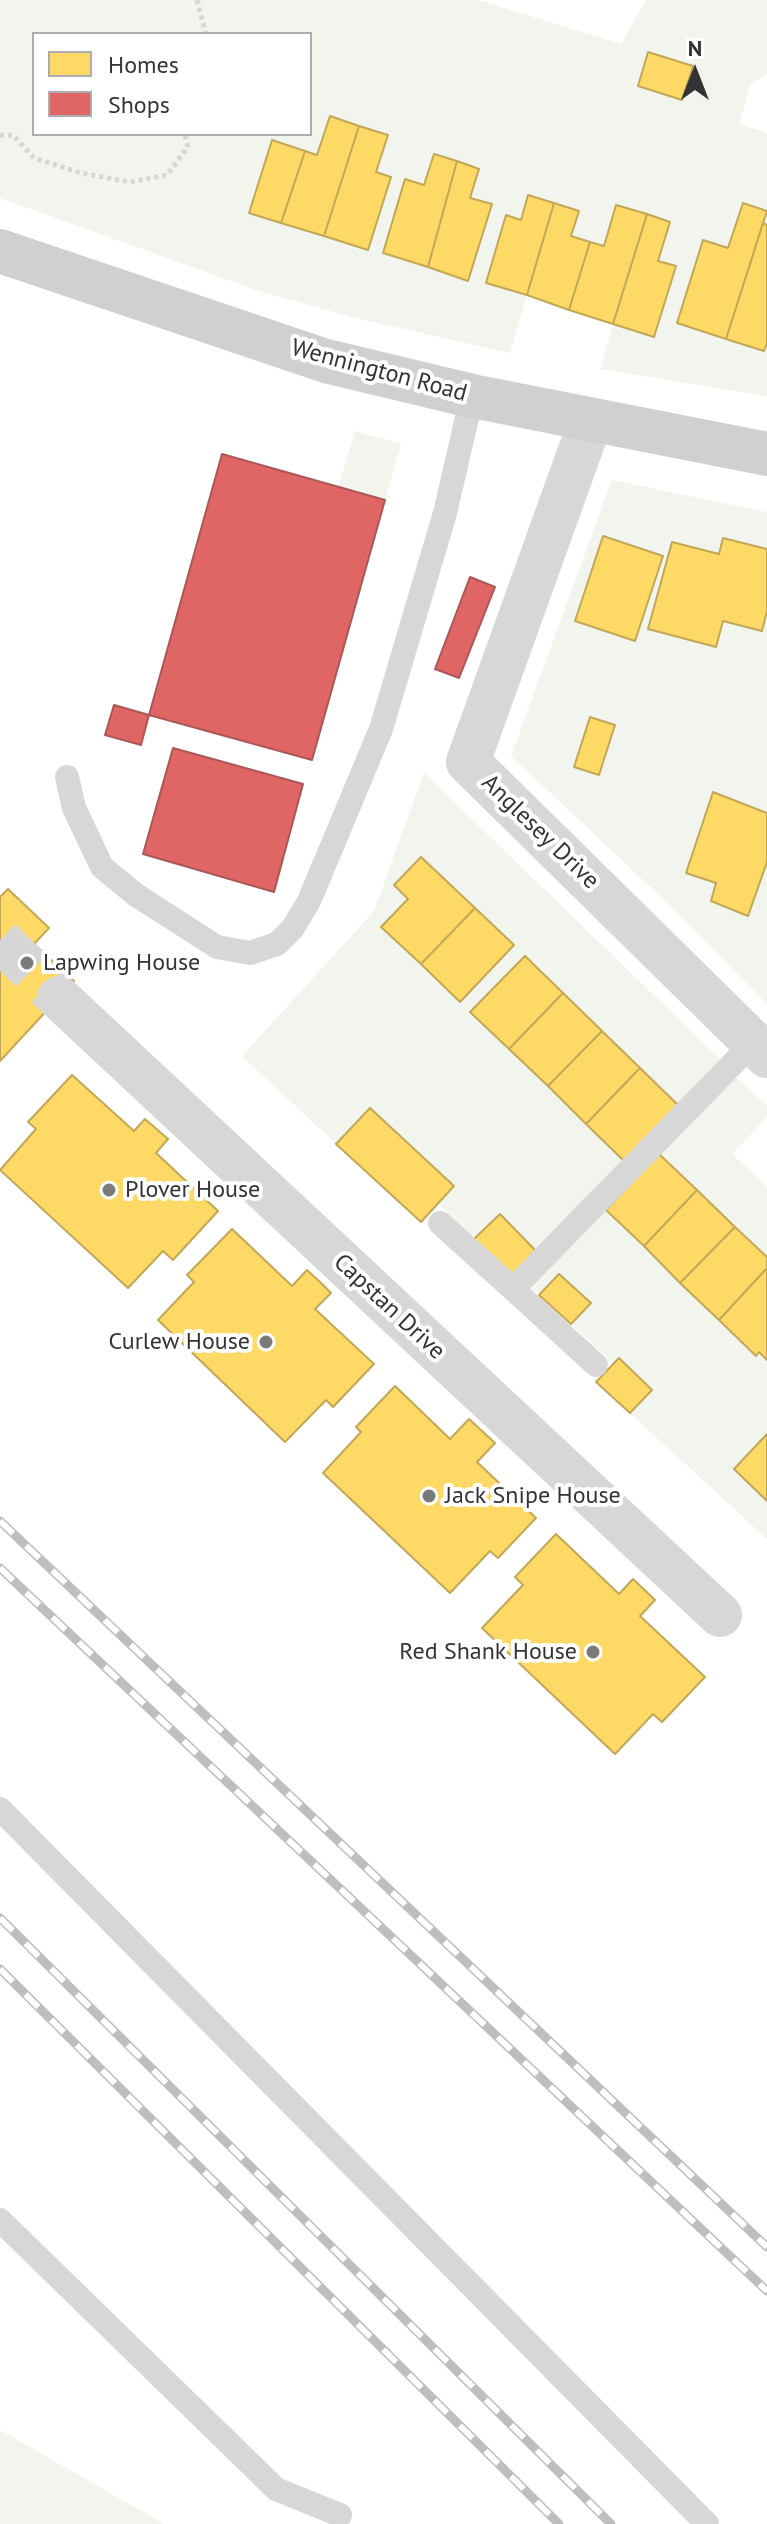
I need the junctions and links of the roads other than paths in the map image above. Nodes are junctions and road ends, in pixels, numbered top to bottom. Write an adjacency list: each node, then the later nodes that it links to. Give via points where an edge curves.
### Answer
1 (0, 251): 2 (main road, Wennington Road, via 326,361)
2 (472, 396): 3 (main road, Wennington Road); 5 (lane, via 445,513 381,729 309,901 277,944 250,953 217,947 136,895 102,867 74,808)
3 (591, 420): 4 (main road, Wennington Road); 7 (street, Anglesey Drive, via 468,762)
4 (767, 454)
5 (67, 777)
6 (59, 998): 11 (street, Capstan Drive)
7 (760, 1049): 9 (lane)
8 (440, 1223): 9 (lane)
9 (513, 1289): 10 (lane)
10 (596, 1365)
11 (720, 1615)
12 (0, 1809): 15 (lane)
13 (0, 2220): 14 (lane, via 276,2489)
14 (340, 2515)
15 (707, 2524)

